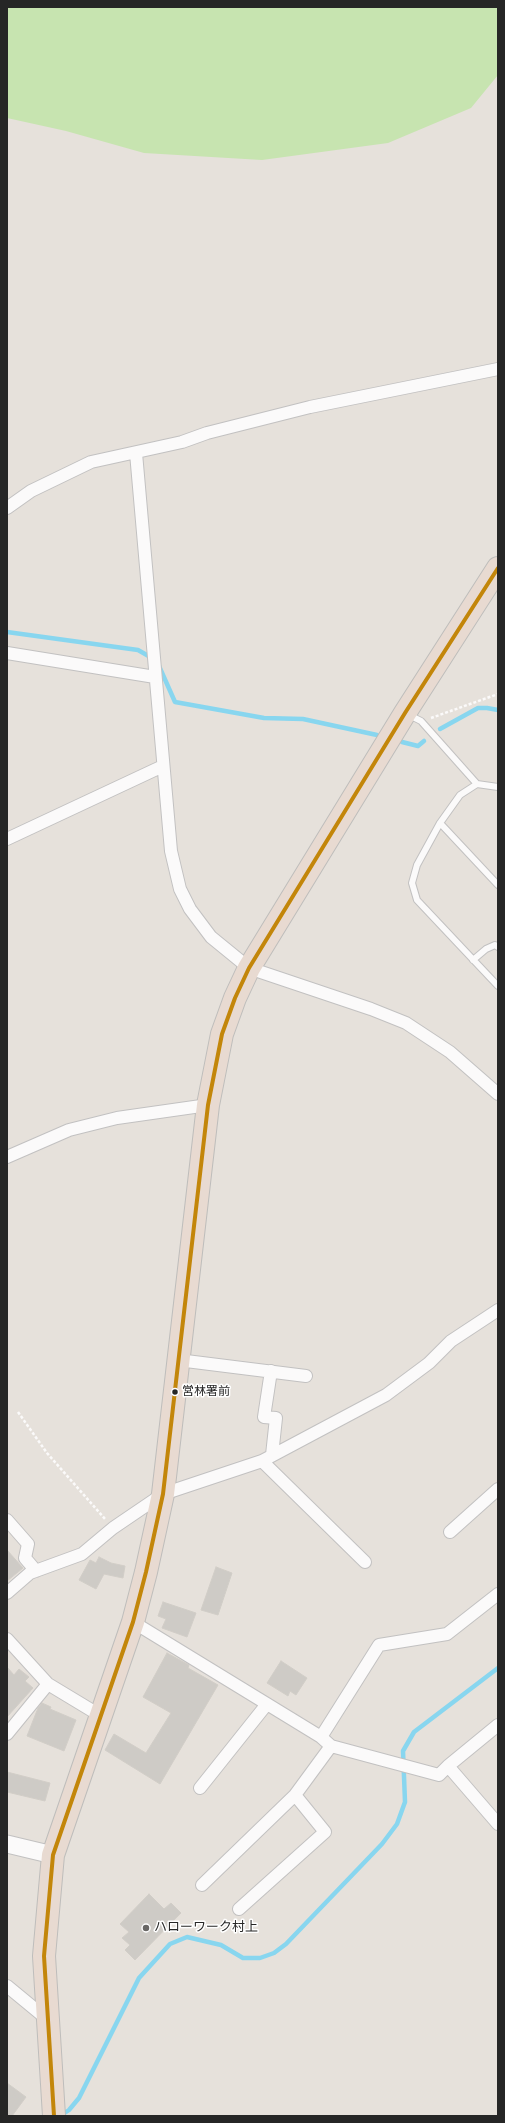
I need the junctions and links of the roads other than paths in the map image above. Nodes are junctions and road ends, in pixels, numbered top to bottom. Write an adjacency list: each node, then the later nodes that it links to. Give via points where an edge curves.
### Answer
1 (498, 369): 2 (street, via 310,407)
2 (136, 453): 3 (street, via 79,467 31,491); 6 (street)
3 (7, 508)
4 (498, 568): 7 (highway)
5 (7, 653): 6 (street)
6 (155, 677): 8 (street)
7 (413, 717): 9 (lane); 16 (highway)
8 (163, 766): 12 (street); 16 (street, via 171,851 180,889 190,909 211,938)
9 (476, 784): 10 (lane); 11 (lane, via 460,795)
10 (498, 786)
11 (440, 823): 13 (lane); 15 (lane, via 417,865 412,883 417,900)
12 (7, 839)
13 (498, 885)
14 (498, 946): 15 (lane, via 486,949)
15 (473, 960): 17 (lane)
16 (249, 968): 18 (street, via 371,1008 406,1023 450,1052); 19 (highway, via 222,1034)
17 (498, 986)
18 (498, 1094)
19 (208, 1105): 20 (street, via 117,1118 69,1130); 22 (highway)
20 (7, 1157)
21 (498, 1310): 25 (street, via 451,1341 429,1363 386,1395)
22 (178, 1360): 23 (street); 26 (highway)
23 (271, 1372): 24 (street); 25 (street, via 264,1417 276,1418)
24 (306, 1376)
25 (267, 1458): 26 (street); 30 (street)
26 (163, 1494): 31 (street, via 82,1554); 34 (highway)
27 (496, 1494): 29 (street)
28 (7, 1520): 31 (street, via 28,1544 25,1558)
29 (450, 1532)
30 (365, 1562)
31 (36, 1570): 32 (street)
32 (7, 1593)
33 (498, 1594): 41 (street, via 447,1634 379,1645)
34 (134, 1622): 37 (street); 38 (highway)
35 (7, 1639): 36 (street)
36 (48, 1684): 38 (street); 40 (street)
37 (267, 1704): 41 (street); 44 (street)
38 (101, 1716): 48 (highway)
39 (498, 1725): 43 (street)
40 (7, 1734)
41 (321, 1737): 42 (street)
42 (330, 1746): 43 (street, via 439,1775); 45 (street)
43 (448, 1766): 46 (street)
44 (200, 1788)
45 (295, 1795): 49 (street); 50 (street, via 325,1832)
46 (498, 1825)
47 (7, 1844): 48 (street)
48 (53, 1855): 52 (highway, via 44,1956)
49 (202, 1885)
50 (239, 1909)
51 (7, 1986): 52 (street)
52 (47, 2019): 53 (highway)
53 (54, 2111)

